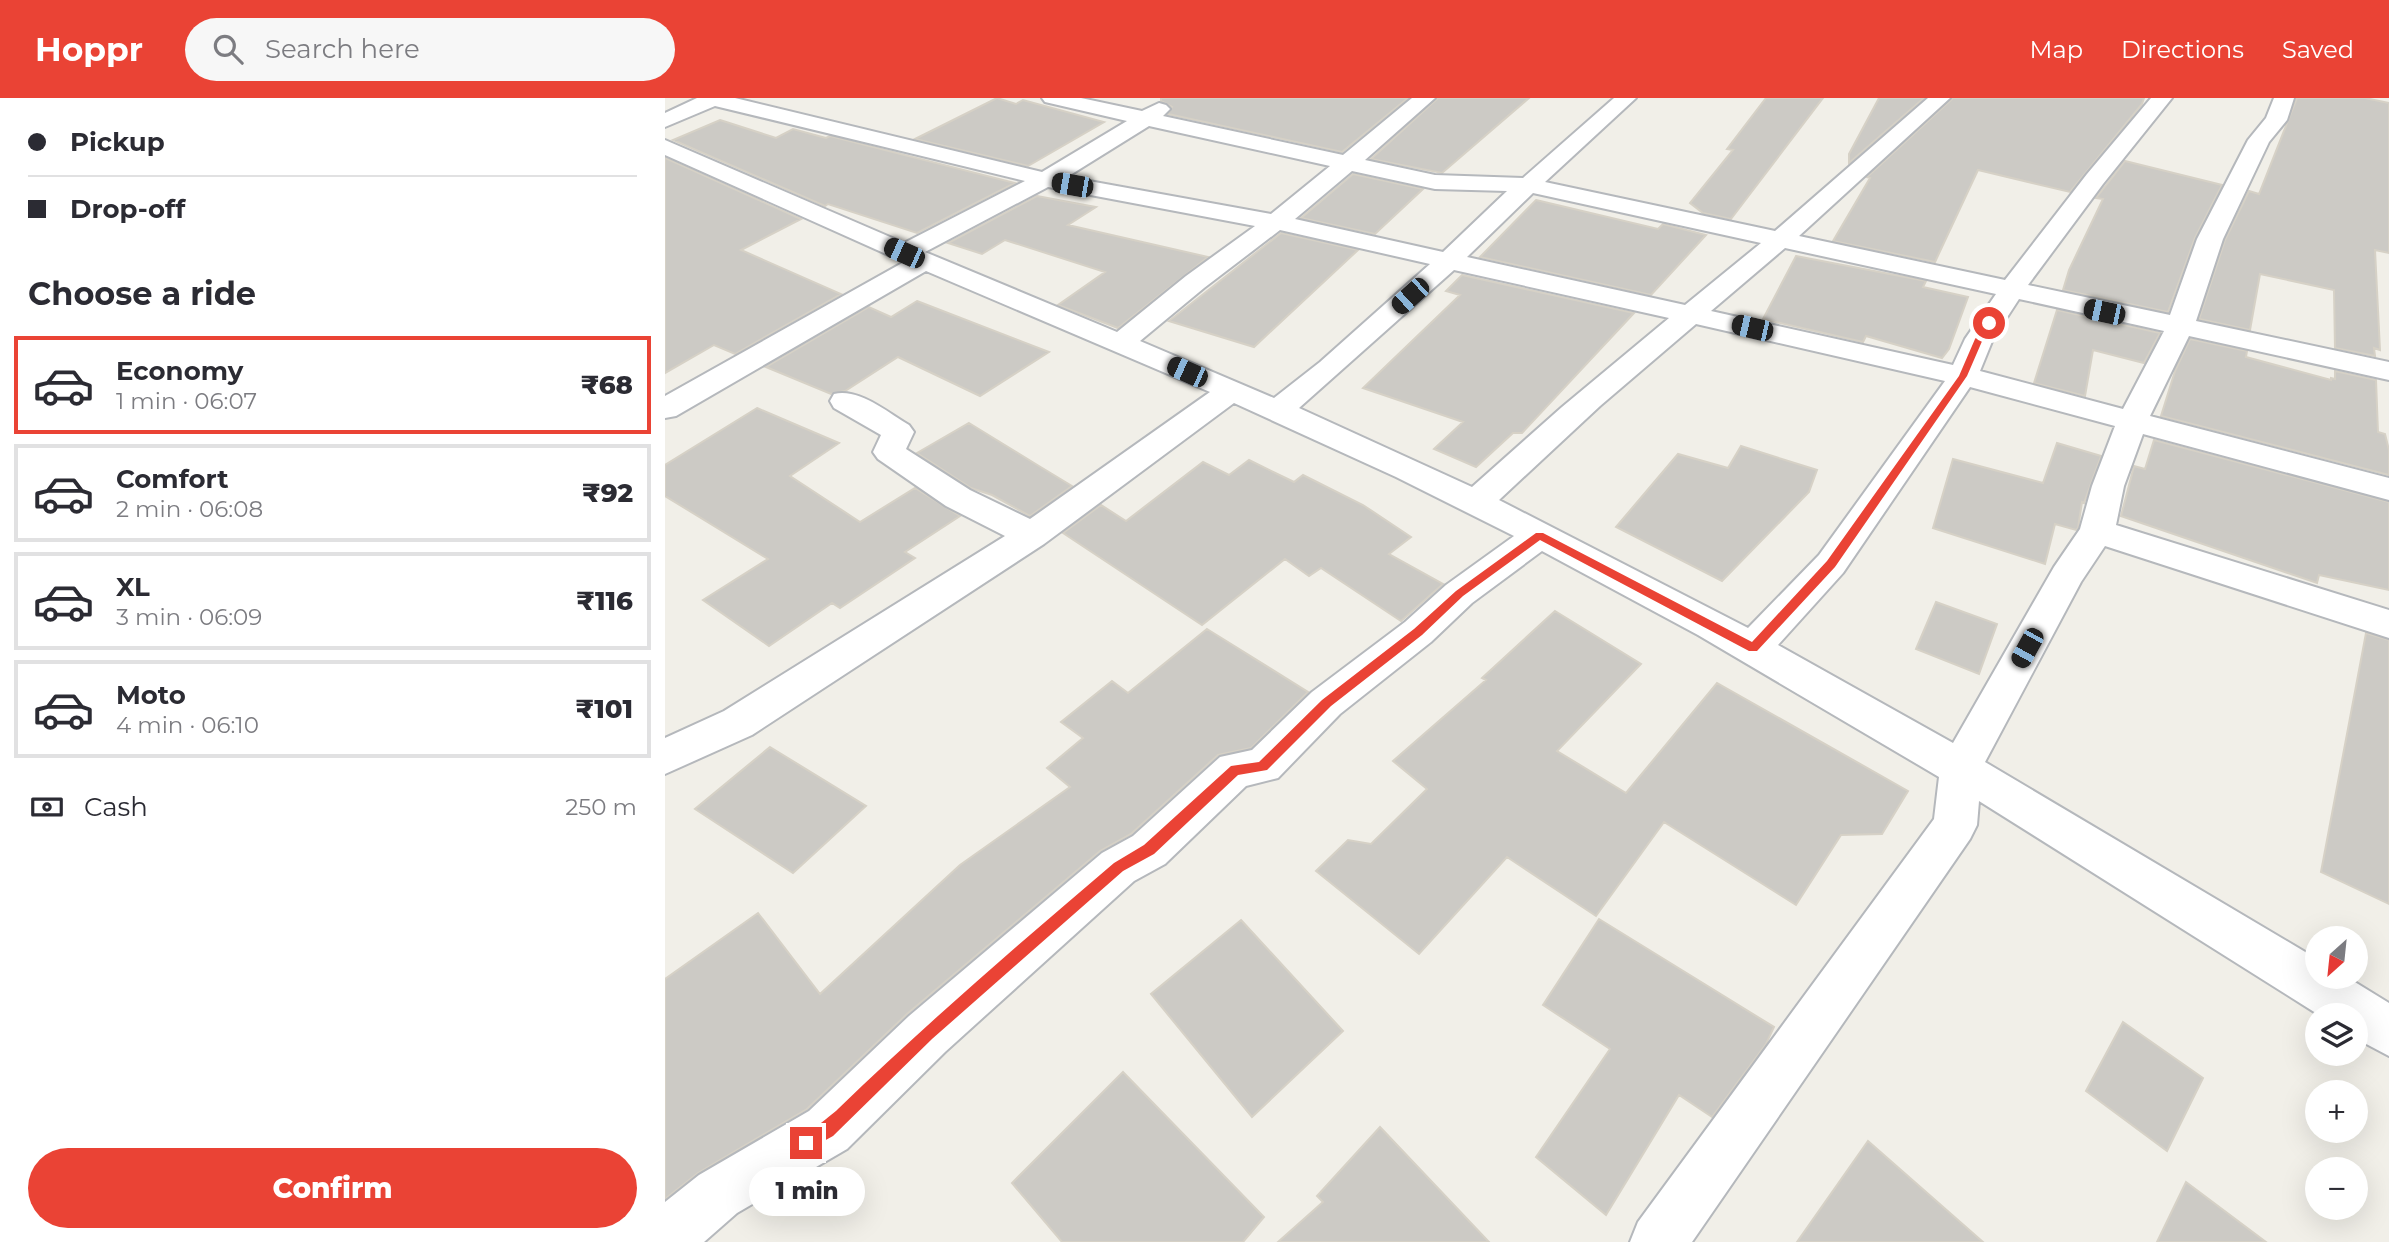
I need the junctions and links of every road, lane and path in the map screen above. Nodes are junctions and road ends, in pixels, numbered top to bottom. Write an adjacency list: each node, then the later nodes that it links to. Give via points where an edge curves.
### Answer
1 (713, 98): 10 (street); 13 (street)
2 (1052, 98): 9 (street)
3 (1175, 98): 9 (street)
4 (1425, 98): 12 (street)
5 (1626, 98): 14 (street)
6 (1940, 98): 16 (street, via 1863,170)
7 (2162, 98): 19 (street)
8 (2284, 98): 21 (street, via 2210,239)
9 (1146, 118): 12 (street); 13 (street)
10 (665, 121)
11 (682, 161): 17 (street)
12 (1346, 163): 14 (street, via 1436,182); 15 (street)
13 (1046, 180): 15 (street); 17 (street)
14 (1527, 186): 16 (street); 18 (street)
15 (1276, 222): 18 (street); 22 (street)
16 (1779, 238): 19 (street); 20 (street)
17 (914, 257): 22 (street); 27 (street)
18 (1450, 260): 20 (street); 28 (street)
19 (2011, 291): 21 (street); 24 (street, via 1979,339)
20 (1692, 315): 24 (street); 31 (street, via 1604,386)
21 (2180, 327): 23 (street); 29 (street)
22 (1121, 343): 25 (street)
23 (2389, 371)
24 (1963, 376): 29 (street); 36 (street, via 1831,564)
25 (1231, 391): 28 (street); 33 (street)
26 (845, 401): 33 (street, via 898,432 889,452 958,498)
27 (665, 409)
28 (1277, 411): 31 (street)
29 (2133, 420): 30 (street); 32 (street, via 2108,486)
30 (2389, 489)
31 (1476, 502): 34 (street)
32 (2098, 531): 35 (street); 38 (street, via 2067,576)
33 (1032, 535): 37 (street, via 738,723)
34 (1540, 535): 36 (street); 40 (street, via 1459,594 1327,703 1263,766 1235,770 1149,850 1118,867 927,1034 828,1130 718,1194)
35 (2389, 624)
36 (1753, 648): 38 (street)
37 (665, 757)
38 (1961, 767): 39 (street); 41 (street, via 1955,825)
39 (2389, 1031)
40 (665, 1238)
41 (1658, 1242)

